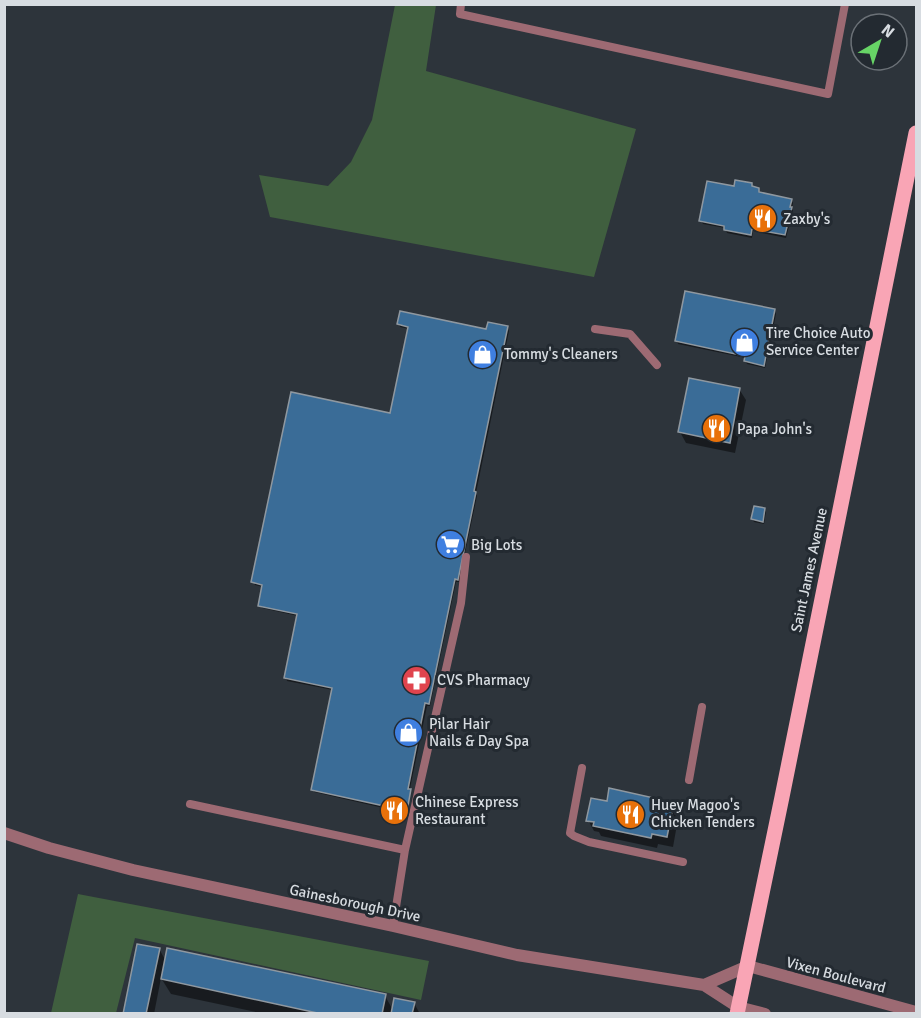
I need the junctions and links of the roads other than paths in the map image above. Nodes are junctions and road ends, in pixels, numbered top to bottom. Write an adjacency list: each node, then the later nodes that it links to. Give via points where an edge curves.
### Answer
1 (461, 4): 2 (lane, via 460,14 828,94)
2 (845, 4)
3 (916, 133): 15 (main road, Saint James Avenue)
4 (595, 329): 5 (lane, via 630,334)
5 (657, 365)
6 (466, 557): 12 (lane, via 461,603)
7 (702, 707): 9 (lane)
8 (582, 768): 13 (lane, via 570,832 574,836)
9 (689, 780)
10 (190, 804): 12 (lane)
11 (4, 833): 14 (street, Gainesborough Drive, via 133,870)
12 (405, 850): 14 (lane)
13 (683, 862)
14 (393, 926): 16 (street, Gainesborough Drive, via 517,955)
15 (748, 966): 16 (street); 17 (main road, Saint James Avenue); 18 (street, Vixen Boulevard)
16 (704, 985): 17 (street, Gainesborough Drive)
17 (737, 1010): 19 (street)
18 (916, 1012)
19 (765, 1014)

